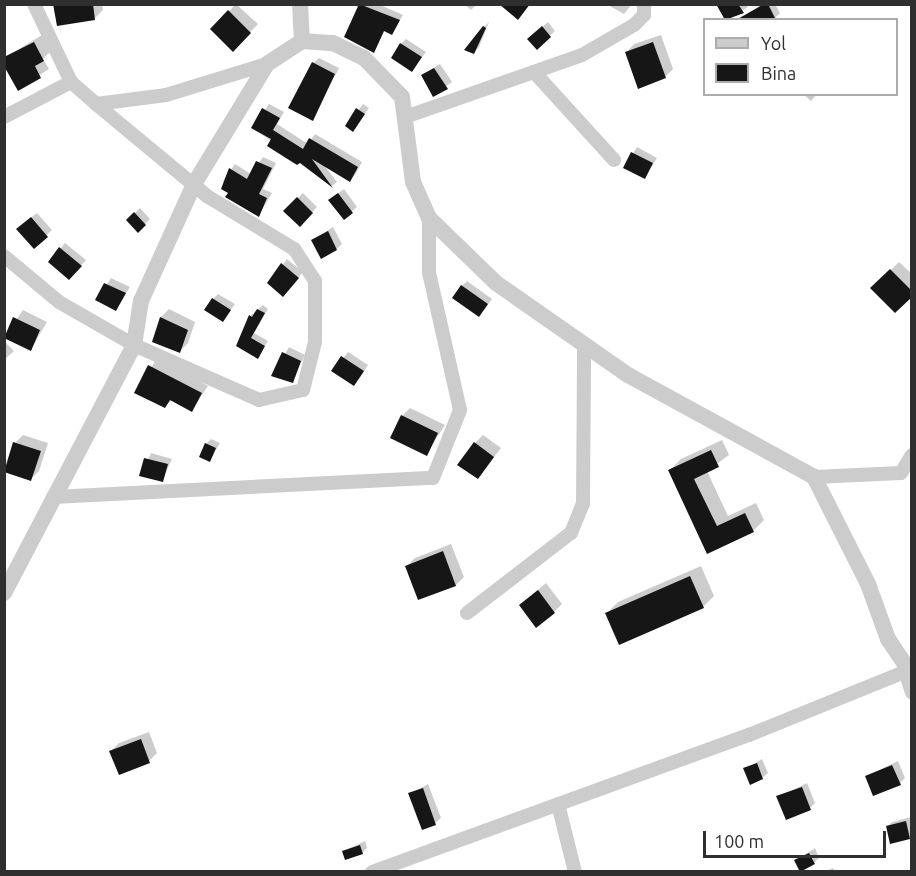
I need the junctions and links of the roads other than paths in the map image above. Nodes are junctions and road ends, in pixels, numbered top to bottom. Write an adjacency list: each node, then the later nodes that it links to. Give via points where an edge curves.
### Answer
1 (34, 4): 7 (street)
2 (300, 4): 4 (street)
3 (646, 5): 6 (street, via 644,15 614,39)
4 (302, 41): 5 (street); 9 (street, via 333,43 363,58 402,97)
5 (267, 64): 8 (street, via 166,95); 12 (street)
6 (534, 72): 9 (street); 11 (street)
7 (71, 82): 8 (street); 10 (street)
8 (96, 104): 12 (street)
9 (408, 116): 13 (street, via 413,182)
10 (4, 117)
11 (614, 160)
12 (194, 184): 15 (street, via 141,301); 15 (street, via 294,249 315,281 315,342 303,390 259,400)
13 (429, 218): 16 (street, via 496,283); 19 (street, via 429,272 460,410 433,478)
14 (4, 256): 15 (street, via 59,303)
15 (134, 345): 19 (street)
16 (584, 347): 18 (street, via 709,422); 21 (street, via 583,504 571,533)
17 (912, 455): 18 (street, via 901,473)
18 (814, 477): 22 (street, via 868,584 888,639)
19 (53, 497): 20 (street)
20 (4, 593)
21 (467, 614)
22 (909, 670): 23 (street); 24 (street, via 749,735)
23 (912, 693)
24 (558, 804): 25 (street); 27 (street)
25 (392, 867): 26 (street)
26 (372, 872)
27 (574, 872)

